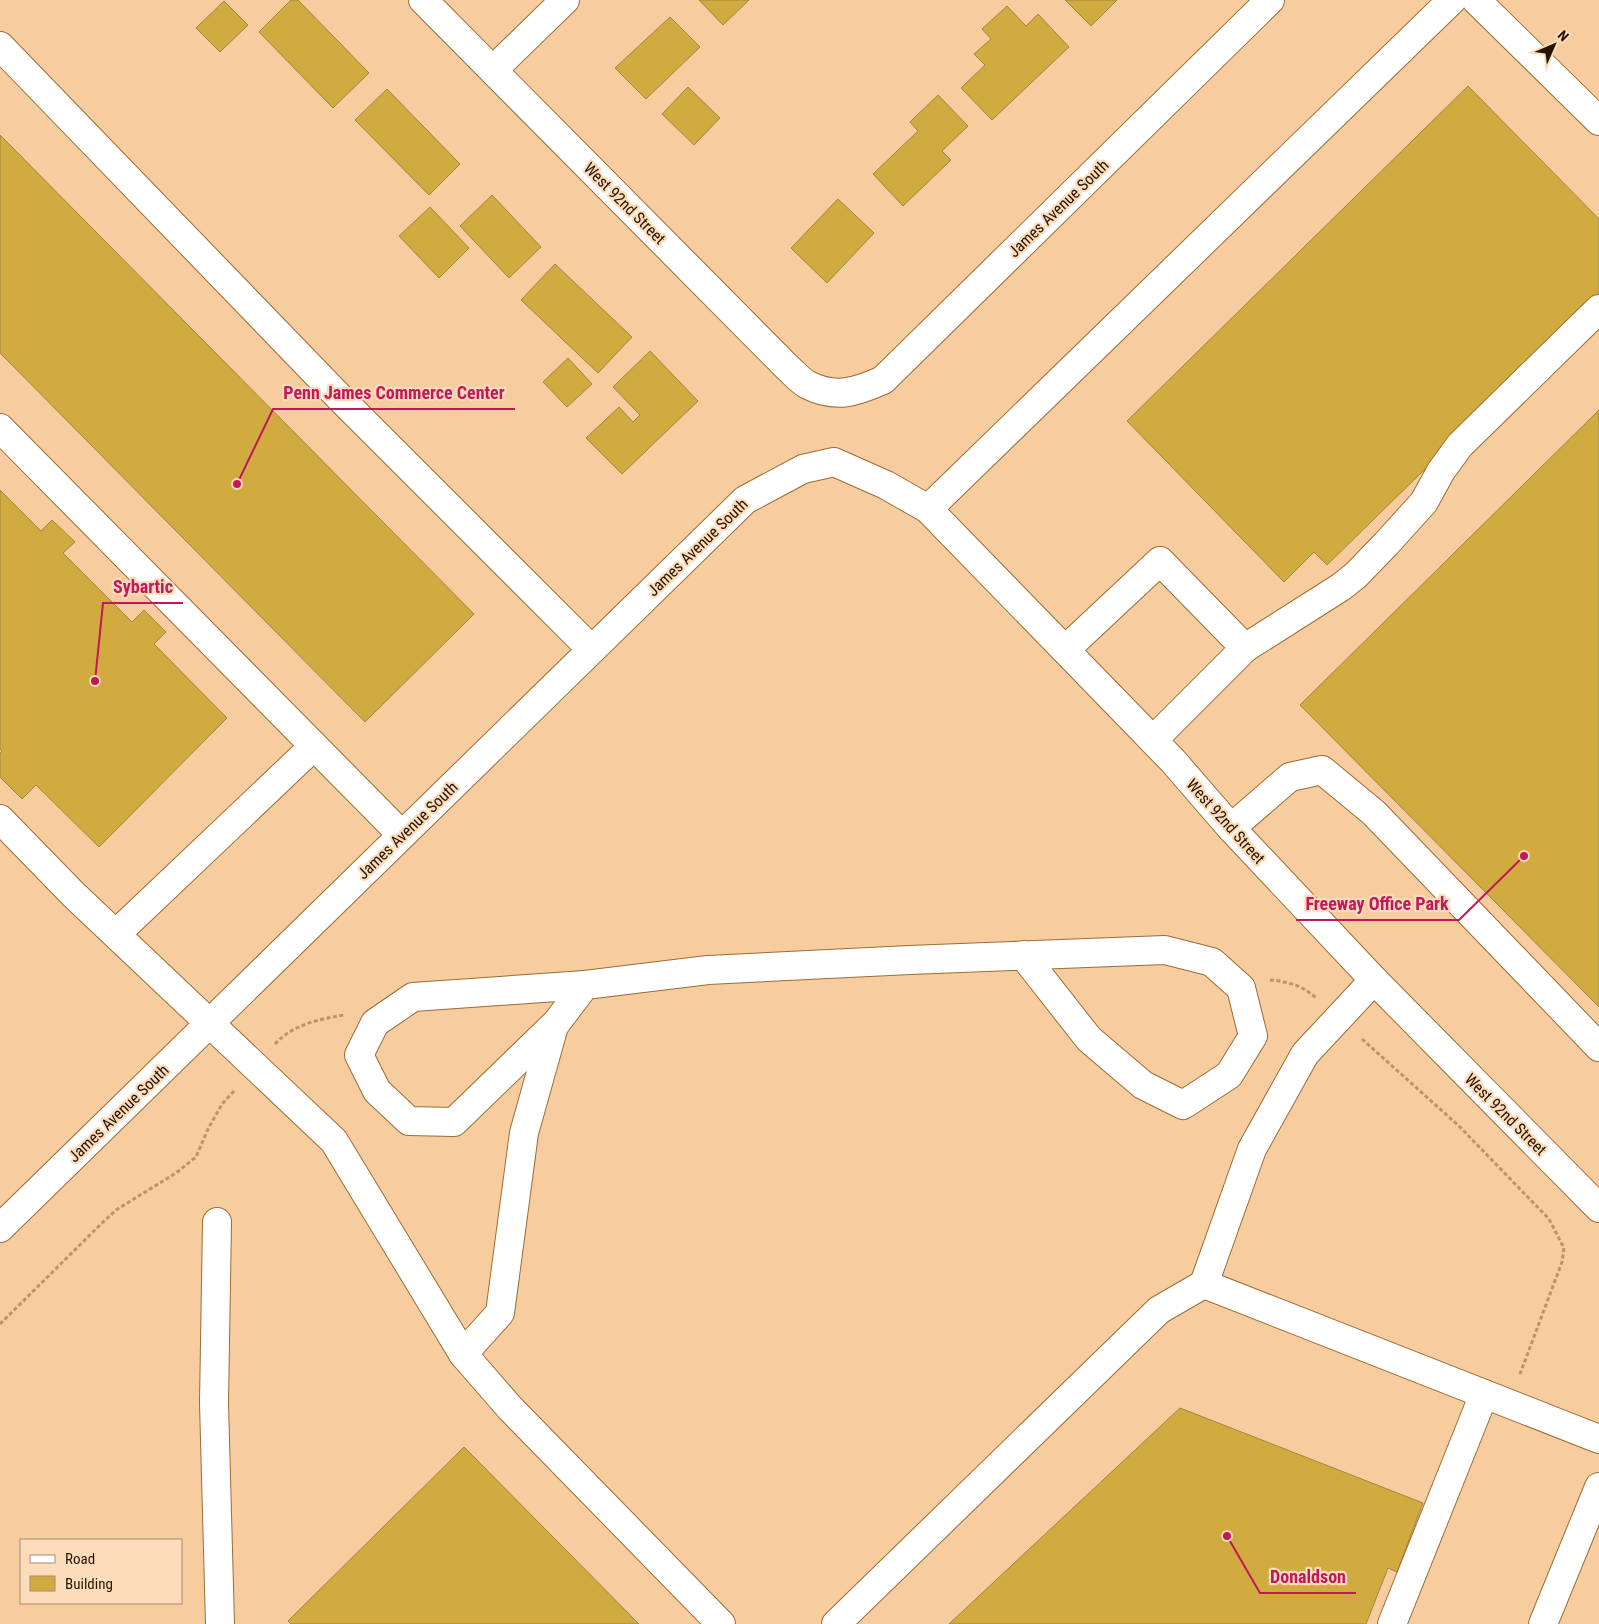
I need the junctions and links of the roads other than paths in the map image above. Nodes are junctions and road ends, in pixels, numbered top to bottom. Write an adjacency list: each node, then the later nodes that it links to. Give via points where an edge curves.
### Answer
1 (423, 0): 7 (street, West 92nd Street)
2 (565, 0): 7 (street)
3 (1270, 0): 10 (street, James Avenue South, via 883,380 861,390)
4 (1452, 0): 13 (street)
5 (1476, 0): 8 (street)
6 (0, 46): 16 (street, via 337,395)
7 (493, 70): 10 (street, West 92nd Street, via 787,366 806,384)
8 (1599, 121)
9 (1599, 309): 14 (street, via 1460,445 1424,502 1356,575)
10 (834, 394)
11 (0, 428): 18 (street)
12 (834, 462): 13 (street, West 92nd Street, via 886,485); 16 (street, James Avenue South, via 803,468 745,500)
13 (928, 509): 15 (street, West 92nd Street)
14 (1245, 648): 15 (street, via 1160,561); 17 (street)
15 (1066, 649): 17 (street, West 92nd Street)
16 (592, 650): 21 (street, James Avenue South)
17 (1153, 740): 20 (street, West 92nd Street)
18 (314, 746): 21 (street); 22 (street)
19 (0, 819): 22 (street)
20 (1231, 828): 24 (street, West 92nd Street); 28 (street, via 1290,777 1322,770 1374,813)
21 (402, 835): 26 (street, James Avenue South)
22 (116, 934): 26 (street)
23 (1023, 955): 23 (street, via 1165,950 1212,962 1241,988 1253,1036 1229,1075 1183,1105 1143,1085 1089,1039); 25 (street, via 708,970)
24 (1374, 980): 29 (street, West 92nd Street); 32 (street, via 1305,1054 1252,1149)
25 (585, 985): 27 (street); 27 (street, via 413,997 375,1023 360,1055 377,1091 409,1121 454,1122)
26 (210, 1023): 31 (street, James Avenue South); 33 (street, via 334,1141)
27 (554, 1026): 33 (street, via 524,1133 500,1313)
28 (1599, 1047)
29 (1599, 1208)
30 (218, 1222): 37 (street, via 214,1403)
31 (0, 1228)
32 (1204, 1284): 34 (street); 39 (street, via 1159,1310)
33 (463, 1354): 38 (street, via 510,1408)
34 (1484, 1394): 35 (street); 40 (street)
35 (1599, 1439)
36 (1599, 1488): 41 (street)
37 (220, 1624)
38 (721, 1624)
39 (836, 1624)
40 (1392, 1624)
41 (1543, 1624)

